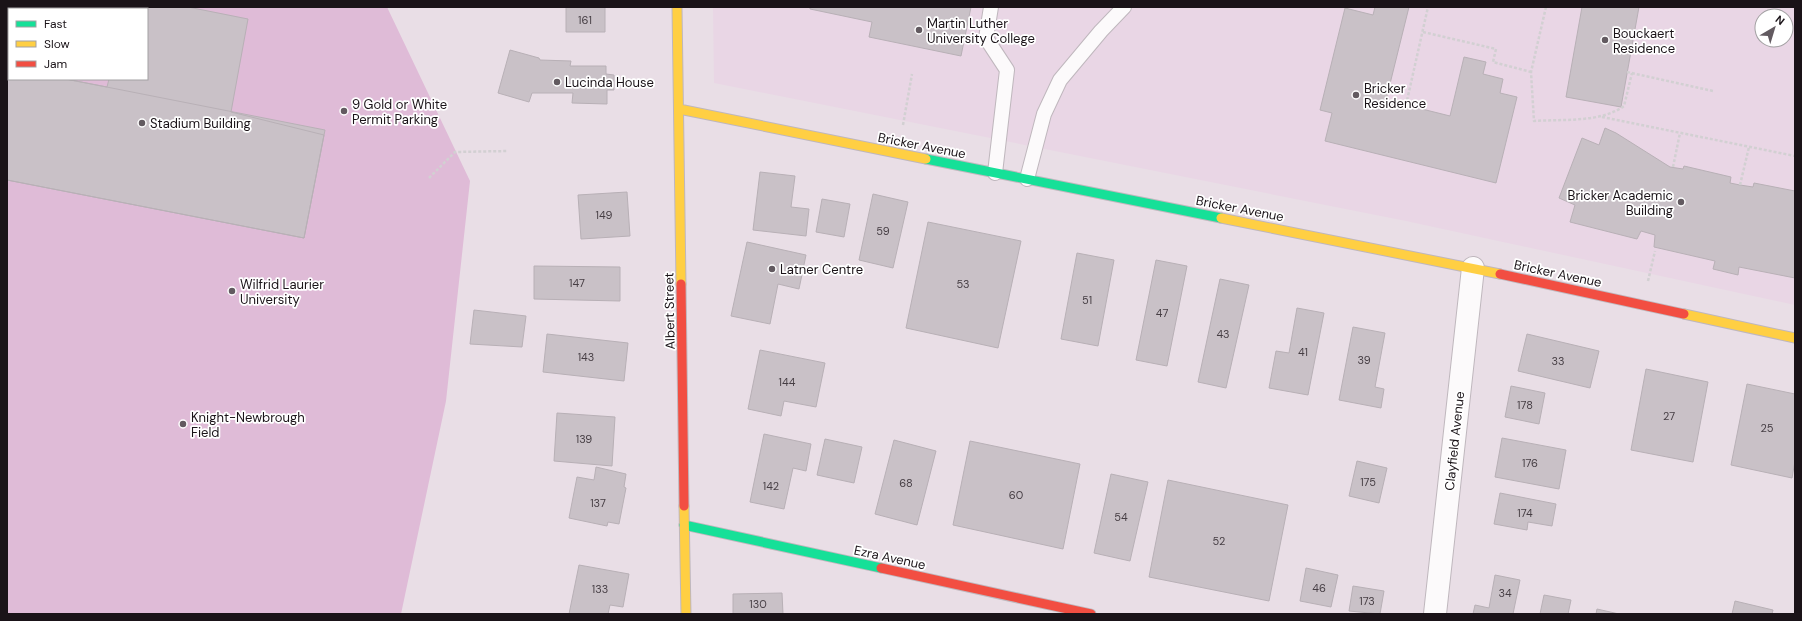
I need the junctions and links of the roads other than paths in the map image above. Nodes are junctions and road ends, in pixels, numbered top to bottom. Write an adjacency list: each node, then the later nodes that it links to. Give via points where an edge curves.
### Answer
1 (677, 7): 4 (street, Albert Street)
2 (991, 7): 5 (lane, via 986,38 1007,70)
3 (1124, 7): 6 (lane, via 1060,80 1044,114)
4 (679, 110): 5 (street, Bricker Avenue); 9 (street, Albert Street)
5 (995, 173): 6 (street, Bricker Avenue)
6 (1027, 179): 7 (street, Bricker Avenue)
7 (1474, 268): 8 (street, Bricker Avenue); 12 (street, Clayfield Avenue)
8 (1795, 338)
9 (684, 525): 10 (street, Albert Street); 11 (street, Ezra Avenue)
10 (686, 614)
11 (1091, 614)
12 (1435, 614)

